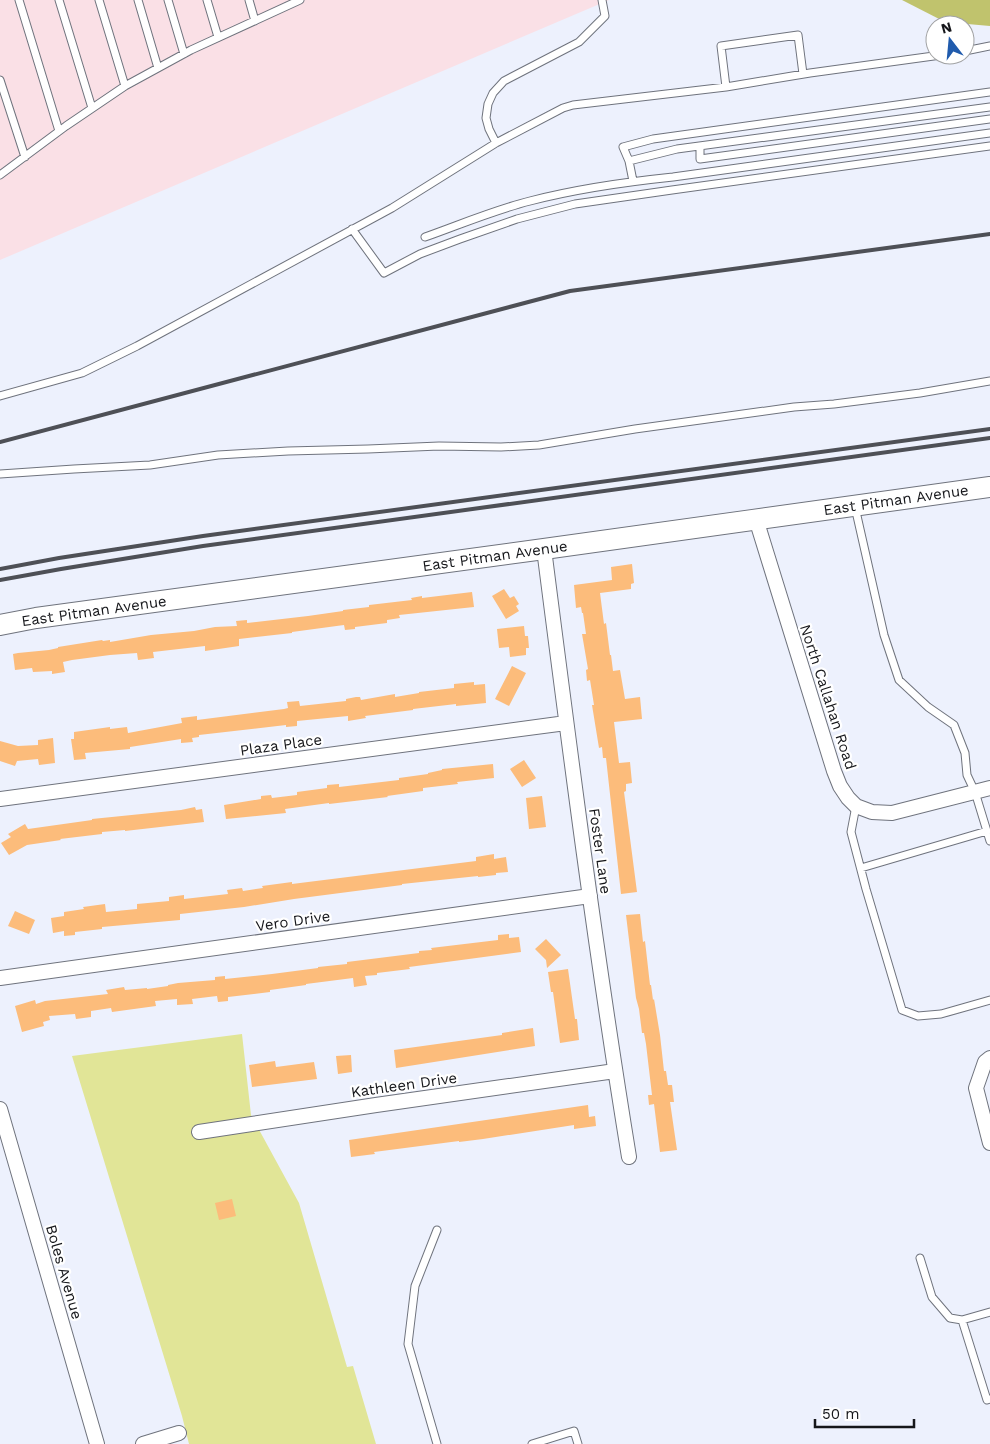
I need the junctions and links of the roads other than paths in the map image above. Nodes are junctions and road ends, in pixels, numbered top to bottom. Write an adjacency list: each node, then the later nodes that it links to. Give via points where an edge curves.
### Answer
1 (19, 0): 26 (lane)
2 (59, 0): 24 (lane)
3 (99, 0): 20 (lane)
4 (138, 0): 17 (lane)
5 (168, 0): 15 (lane)
6 (207, 0): 12 (lane)
7 (249, 0): 11 (lane)
8 (300, 0): 10 (lane)
9 (602, 0): 28 (lane, via 605,16 579,42 504,81 493,92 486,118)
10 (291, 2): 11 (lane)
11 (255, 21): 12 (lane)
12 (218, 37): 15 (lane)
13 (990, 46): 14 (lane)
14 (975, 49)
15 (184, 54): 17 (lane)
16 (925, 57): 18 (lane)
17 (158, 68): 20 (lane)
18 (803, 74): 21 (lane); 21 (lane, via 798,35 721,46)
19 (0, 80): 31 (lane)
20 (125, 86): 24 (lane)
21 (726, 87): 28 (lane, via 573,105)
22 (990, 92): 32 (lane, via 653,139 623,147)
23 (990, 107): 29 (lane)
24 (92, 108): 26 (lane)
25 (990, 119): 29 (lane, via 700,159)
26 (59, 131): 31 (lane)
27 (990, 133): 34 (lane)
28 (496, 143): 35 (lane)
29 (700, 146): 32 (lane)
30 (990, 146): 35 (lane, via 575,204 517,219 460,239 420,254 384,273)
31 (25, 157): 33 (lane)
32 (630, 161): 34 (lane)
33 (0, 173)
34 (633, 181): 36 (lane, via 528,202)
35 (352, 229): 38 (lane, via 82,373)
36 (425, 237)
37 (990, 381): 39 (lane, via 626,430 539,445 288,451 218,455 150,465)
38 (0, 396)
39 (0, 474)
40 (990, 487): 41 (street, East Pitman Avenue)
41 (855, 505): 42 (street, East Pitman Avenue); 47 (lane, via 884,635 899,680 928,707 954,725 965,752 967,775)
42 (756, 519): 43 (street, East Pitman Avenue); 49 (street, North Callahan Road, via 834,772 840,786)
43 (544, 549): 44 (street, East Pitman Avenue); 45 (street, Foster Lane)
44 (0, 625)
45 (566, 723): 48 (street, Plaza Place); 53 (street, Foster Lane)
46 (990, 788): 47 (street)
47 (974, 792): 49 (street, via 892,813 872,812); 50 (lane)
48 (0, 799)
49 (856, 806): 52 (lane, via 851,832)
50 (988, 832): 51 (lane); 52 (lane)
51 (990, 841)
52 (861, 868): 55 (lane, via 902,1010 918,1016 941,1014)
53 (590, 896): 54 (street, Vero Drive); 57 (street, Foster Lane)
54 (0, 978)
55 (990, 1000)
56 (990, 1058): 60 (street, via 985,1062 976,1088)
57 (615, 1071): 59 (street, Kathleen Drive); 61 (street, Foster Lane)
58 (0, 1109): 68 (street, Boles Avenue)
59 (199, 1132)
60 (990, 1142)
61 (629, 1157)
62 (437, 1230): 70 (lane, via 415,1286 408,1344)
63 (920, 1258): 65 (lane, via 932,1297 950,1318)
64 (990, 1312): 65 (lane)
65 (962, 1320): 66 (lane, via 987,1400)
66 (990, 1399)
67 (179, 1433): 69 (street)
68 (97, 1444)
69 (143, 1444)
70 (436, 1444)
71 (532, 1444): 72 (lane, via 574,1431)
72 (578, 1444)

